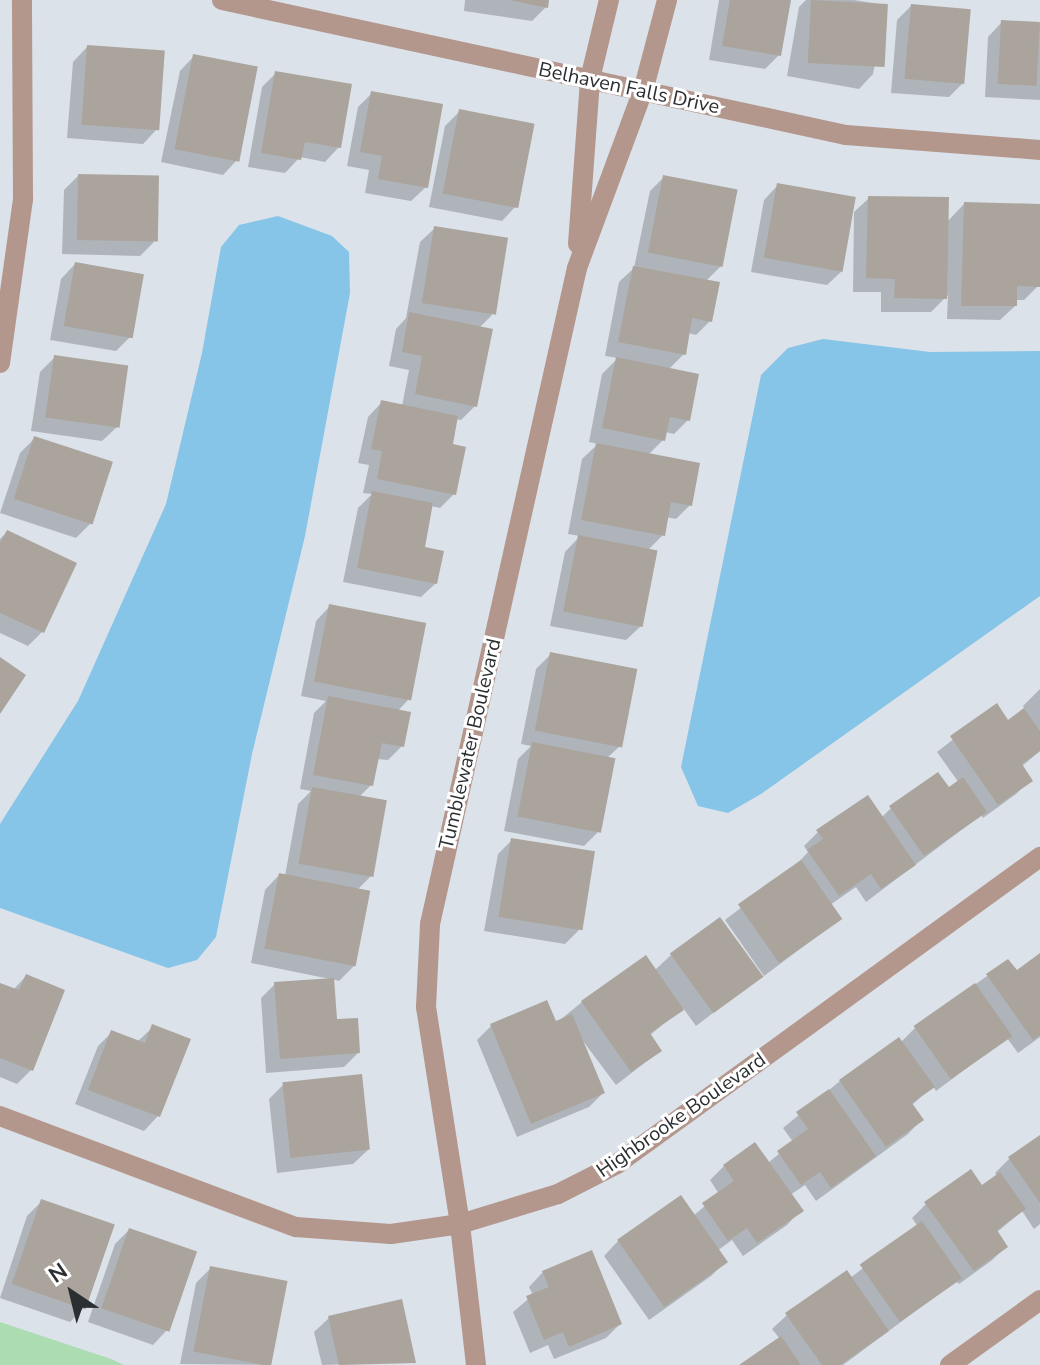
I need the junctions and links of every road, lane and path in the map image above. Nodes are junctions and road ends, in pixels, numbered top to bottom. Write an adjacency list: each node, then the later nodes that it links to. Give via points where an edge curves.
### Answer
1 (22, 0): 9 (street, via 23,199)
2 (222, 0): 5 (street, Belhaven Falls Drive)
3 (609, 0): 5 (street, Tumblewater Boulevard)
4 (667, 0): 6 (street, Tumblewater Boulevard)
5 (590, 79): 6 (street, Belhaven Falls Drive); 8 (street, Tumblewater Boulevard)
6 (643, 91): 7 (street, Belhaven Falls Drive, via 846,135); 8 (street, Tumblewater Boulevard)
7 (1040, 150)
8 (577, 268): 12 (street, Tumblewater Boulevard, via 430,924 426,1007)
9 (0, 363)
10 (1040, 857): 12 (street, Highbrooke Boulevard, via 617,1164 558,1194)
11 (0, 1116): 12 (street, Highbrooke Boulevard, via 296,1227 391,1234)
12 (460, 1224): 14 (street, Tumblewater Boulevard)
13 (1040, 1300): 15 (street)
14 (476, 1365)
15 (950, 1365)

